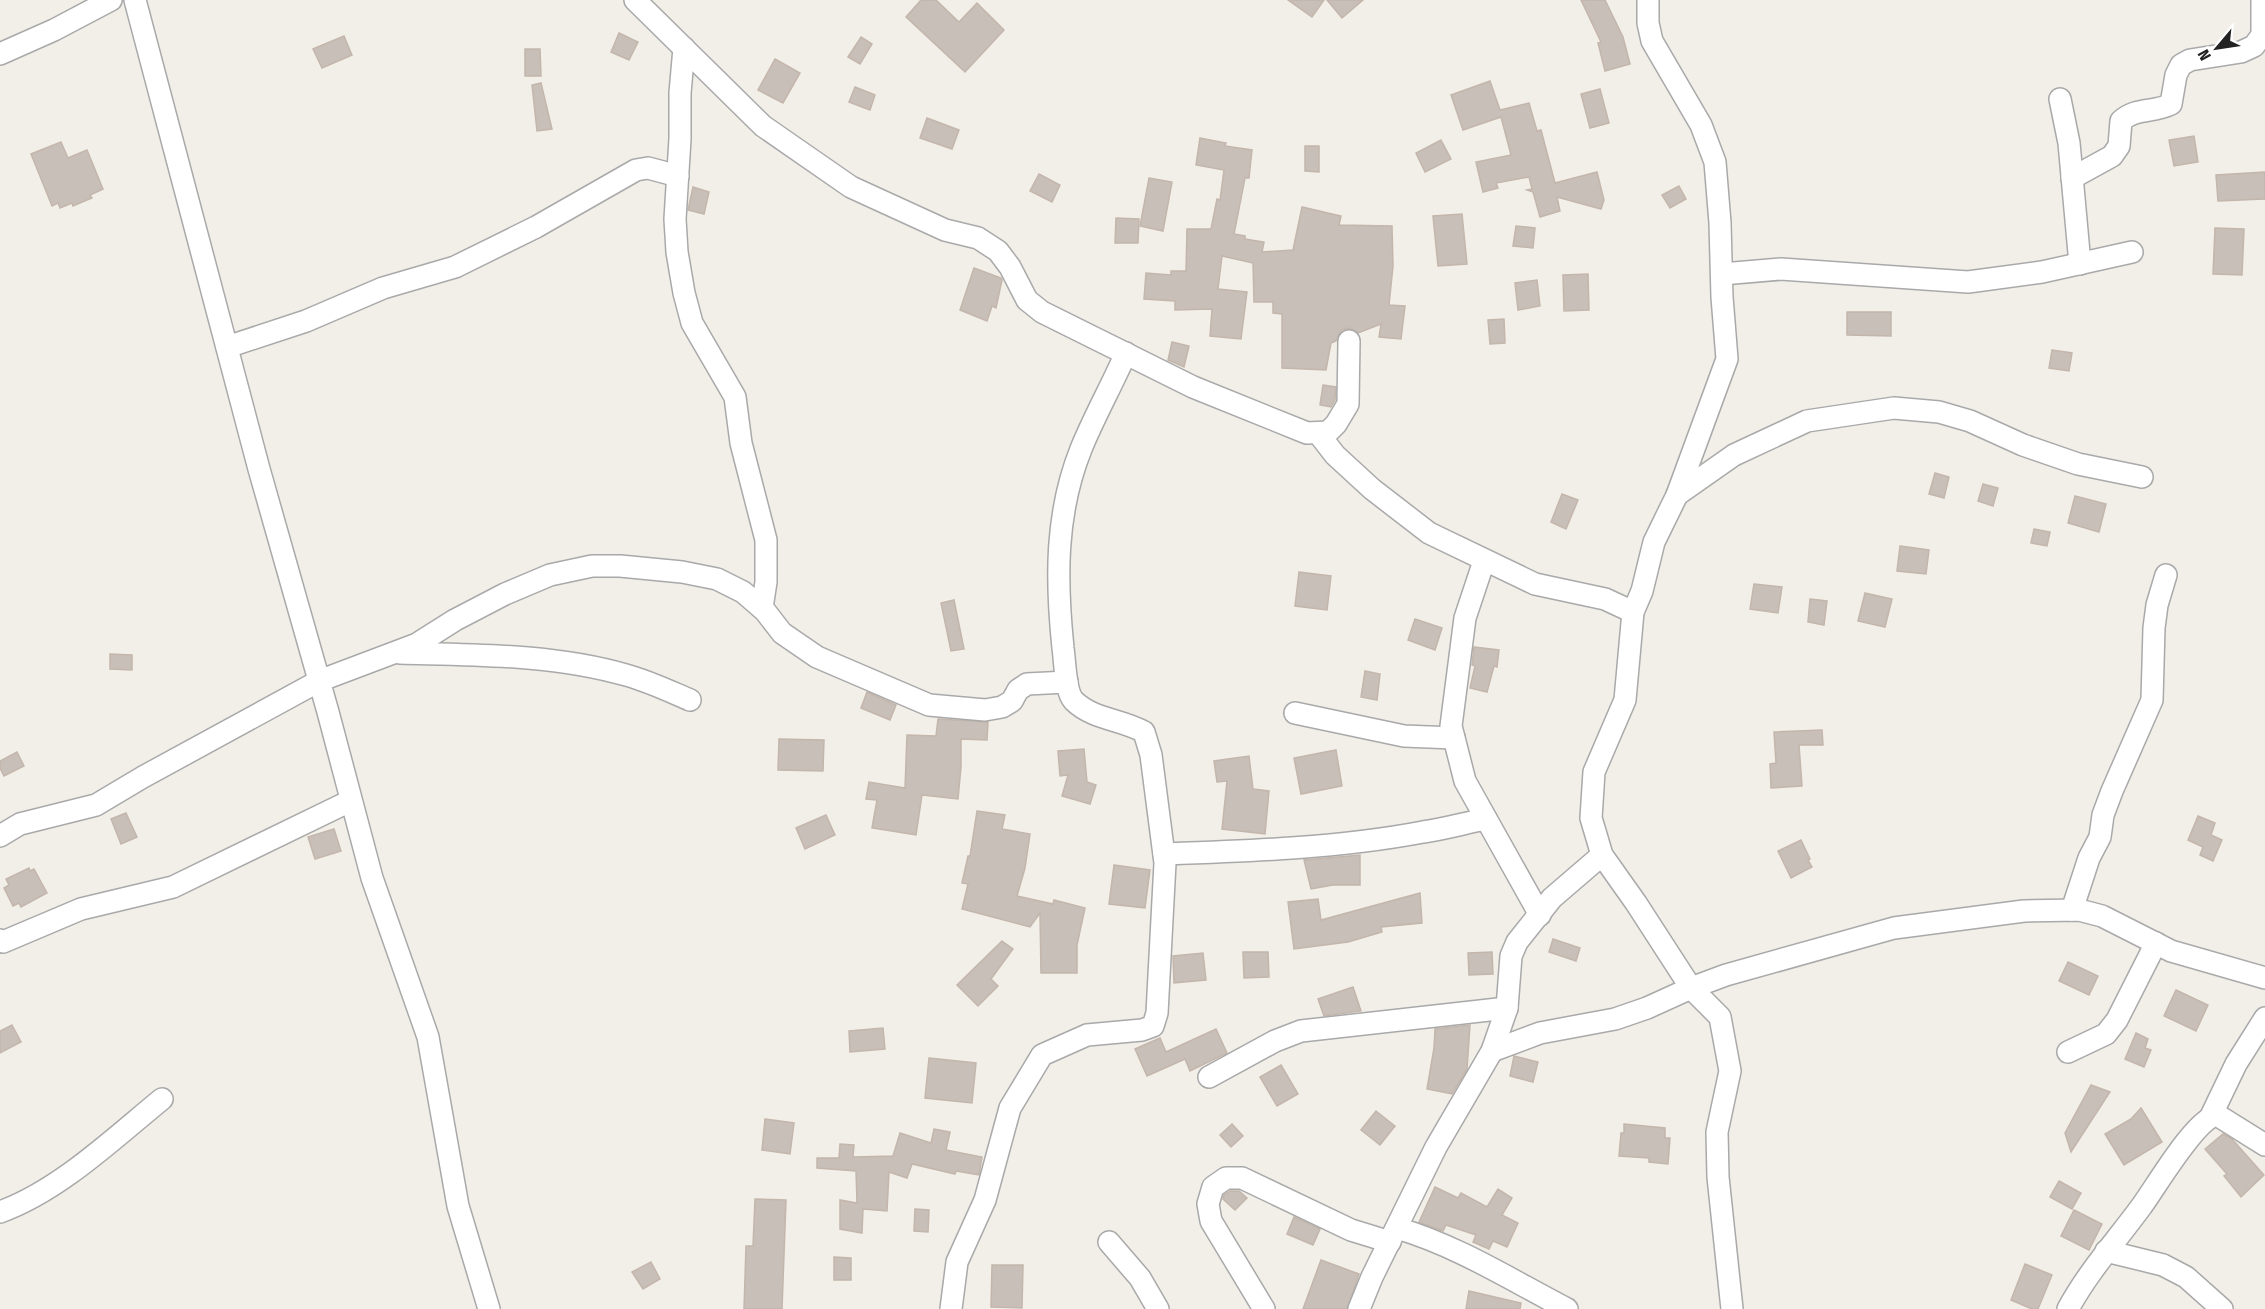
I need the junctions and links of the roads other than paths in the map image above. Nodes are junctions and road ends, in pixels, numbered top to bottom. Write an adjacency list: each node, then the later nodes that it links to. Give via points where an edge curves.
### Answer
1 (635, 0): 6 (street)
2 (1648, 0): 13 (street, via 1652,41 1701,125 1715,162)
3 (2262, 0): 10 (street, via 2262,35 2254,46 2181,65 2171,104 2128,115 2121,121 2119,146 2112,156)
4 (105, 4): 5 (street, via 112,9); 7 (street)
5 (138, 9): 15 (street)
6 (684, 48): 9 (street); 16 (street, via 763,126 851,187 945,230 978,238 998,251 1028,300 1042,312)
7 (0, 54)
8 (2060, 99): 10 (street)
9 (678, 176): 15 (street, via 648,168 636,170 536,227 455,267 383,288 306,321); 22 (street, via 675,219 684,293 693,323 735,397 741,443 766,540)
10 (2072, 178): 12 (street)
11 (2132, 252): 12 (street)
12 (2080, 264): 13 (street, via 1968,282 1781,269)
13 (1722, 274): 19 (street, via 1727,359)
14 (1349, 341): 17 (street, via 1348,404 1328,432)
15 (227, 347): 25 (street)
16 (1126, 353): 17 (street, via 1193,387 1307,433); 26 (street, via 1081,449 1060,532 1058,595)
17 (1318, 433): 20 (street, via 1335,455 1372,489 1429,533)
18 (2142, 477): 19 (street, via 2078,464 1939,412 1894,408 1807,421 1734,455)
19 (1677, 495): 23 (street, via 1654,542)
20 (1484, 561): 23 (street, via 1535,584 1605,598); 29 (street, via 1465,618 1451,726)
21 (2166, 575): 35 (street, via 2154,628 2152,700 2112,791 2100,837)
22 (762, 608): 24 (street, via 743,592 717,579 682,572 592,566 550,575 505,594); 26 (street, via 782,633 817,657 929,705 985,710 1012,701 1027,684)
23 (1633, 612): 34 (street, via 1626,700 1594,772 1591,818)
24 (394, 653): 25 (street); 27 (street, via 511,657 596,668 626,675)
25 (320, 681): 30 (street); 32 (street, via 96,806 20,824)
26 (1067, 682): 33 (street, via 1072,699 1097,717 1132,725 1144,732 1151,755)
27 (690, 700)
28 (1295, 712): 29 (street, via 1404,736)
29 (1454, 738): 31 (street, via 1465,781)
30 (350, 801): 37 (street, via 174,886 81,909 15,938); 53 (street, via 372,878 428,1038 458,1206)
31 (1486, 819): 33 (street, via 1422,833 1341,843); 36 (street)
32 (0, 836)
33 (1164, 854): 54 (street, via 1157,1013 1153,1026 1087,1035 1042,1055 1010,1108 985,1200 957,1262)
34 (1602, 855): 36 (street, via 1552,898); 40 (street)
35 (2072, 910): 38 (street, via 2102,916); 40 (street, via 2024,910 1894,928)
36 (1540, 915): 41 (street, via 1516,942 1511,956)
37 (0, 940)
38 (2156, 943): 39 (street, via 2171,951); 44 (street, via 2106,1034)
39 (2265, 978)
40 (1691, 988): 43 (street, via 1615,1019 1540,1033); 59 (street, via 1720,1017 1730,1071 1717,1132)
41 (1507, 1008): 43 (street); 45 (street, via 1301,1031)
42 (2265, 1018): 47 (street, via 2236,1064)
43 (1492, 1051): 50 (street, via 1436,1147)
44 (2068, 1052)
45 (1209, 1077)
46 (162, 1099): 49 (street, via 70,1172)
47 (2211, 1116): 48 (street, via 2225,1119); 52 (street, via 2178,1152 2141,1208)
48 (2265, 1145)
49 (0, 1212)
50 (1393, 1235): 56 (street, via 1351,1230 1242,1178 1226,1178 1213,1187 1208,1204 1211,1221); 57 (street); 58 (street, via 1426,1236 1459,1250)
51 (1109, 1242): 55 (street, via 1140,1278)
52 (2106, 1251): 60 (street); 61 (street, via 2163,1265 2186,1277)
53 (489, 1309)
54 (951, 1309)
55 (1158, 1309)
56 (1264, 1309)
57 (1359, 1309)
58 (1567, 1309)
59 (1732, 1309)
60 (2068, 1309)
61 (2222, 1309)

